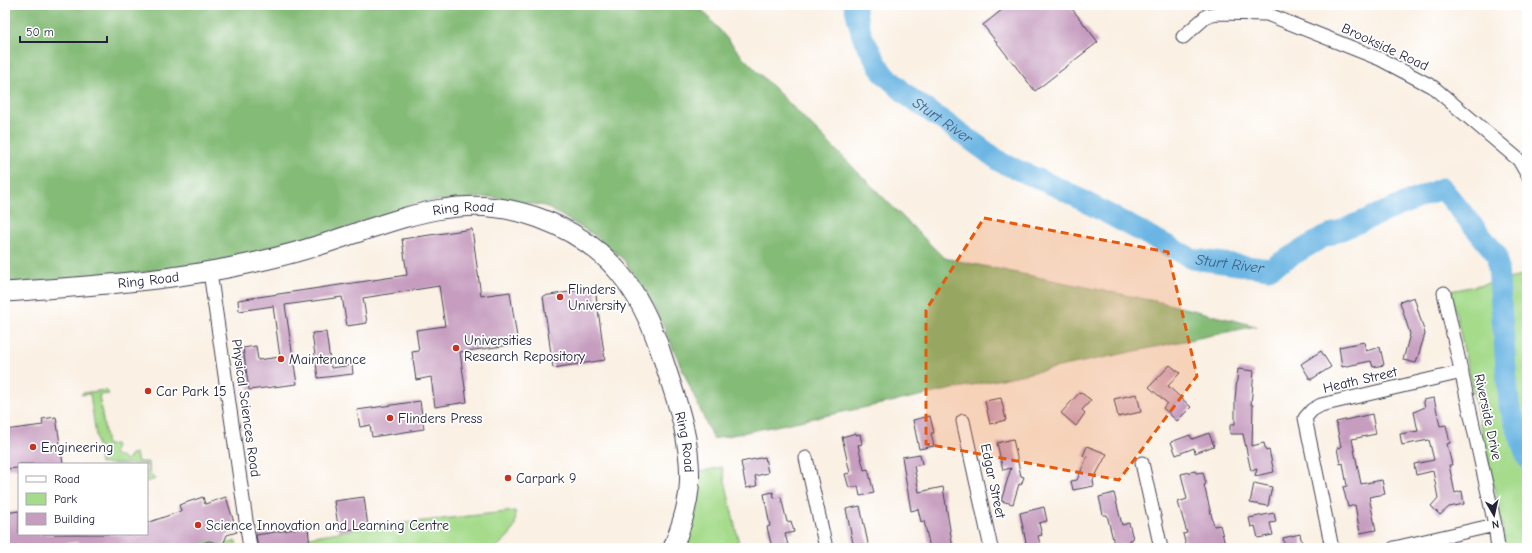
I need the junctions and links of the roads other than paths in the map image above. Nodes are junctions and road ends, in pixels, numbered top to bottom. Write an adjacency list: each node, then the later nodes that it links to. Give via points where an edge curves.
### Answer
1 (1183, 37): 2 (street, Brookside Road, via 1208,15 1267,14 1380,59 1433,87 1519,160)
2 (1527, 174)
3 (210, 272): 4 (street, Ring Road, via 135,282); 11 (street, Physical Sciences Road); 12 (street, Ring Road, via 279,257 423,213 458,207 488,206 523,212 578,235 613,265 640,301 655,333 672,386 683,427 689,470 685,509)
4 (5, 292)
5 (1444, 293): 6 (street, Riverside Drive)
6 (1462, 372): 10 (street, Riverside Drive); 16 (street, Heath Street, via 1321,405 1312,410 1306,418)
7 (963, 421): 14 (street, Edgar Street)
8 (806, 458): 13 (street)
9 (1142, 463): 15 (street)
10 (1495, 525): 17 (street); 18 (street, Riverside Drive)
11 (250, 548)
12 (673, 548)
13 (826, 548)
14 (991, 548)
15 (1161, 548)
16 (1332, 548)
17 (1394, 548)
18 (1498, 548)

